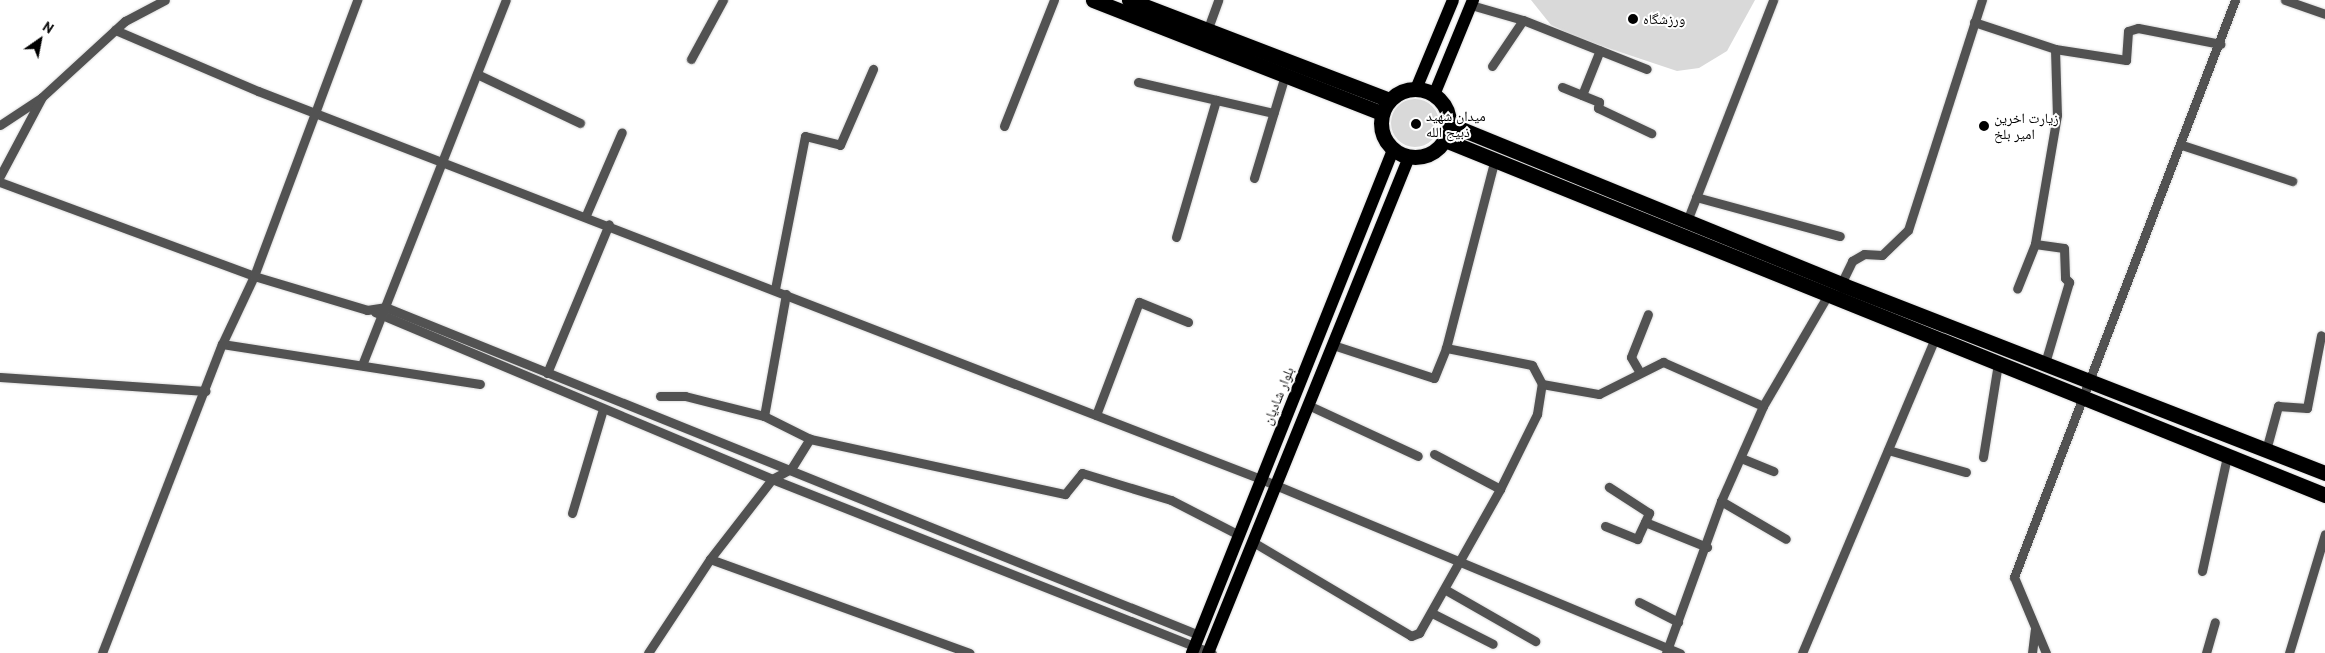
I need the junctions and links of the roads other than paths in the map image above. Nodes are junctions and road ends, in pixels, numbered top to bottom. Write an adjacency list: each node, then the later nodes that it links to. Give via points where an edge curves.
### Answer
1 (165, 0): 18 (street)
2 (358, 0): 37 (street)
3 (506, 0): 27 (street)
4 (723, 0): 23 (street)
5 (1054, 0): 42 (street)
6 (1093, 0): 28 (highway)
7 (1129, 0): 19 (highway)
8 (1218, 0): 19 (street)
9 (1454, 0): 31 (main road)
10 (1773, 0): 55 (street)
11 (1982, 0): 17 (street)
12 (2235, 0): 20 (street)
13 (2285, 0): 15 (street)
14 (1472, 2): 16 (street); 32 (main road)
15 (2325, 14)
16 (1523, 20): 22 (street); 24 (street)
17 (1974, 22): 21 (street); 63 (street, via 1908,230 1882,255 1864,254 1852,261)
18 (115, 30): 34 (street); 37 (street)
19 (1207, 30): 36 (highway)
20 (2220, 44): 21 (street, via 2138,28 2128,31 2126,60); 46 (street)
21 (2055, 49): 61 (street, via 2057,115)
22 (1600, 50): 26 (street); 33 (street)
23 (691, 59)
24 (1492, 66)
25 (873, 69): 64 (street, via 840,146 805,136)
26 (1647, 69)
27 (476, 74): 39 (street); 49 (street)
28 (1285, 75): 36 (highway); 38 (street)
29 (1138, 82): 35 (street)
30 (1562, 87): 33 (street)
31 (1416, 89): 32 (highway); 36 (highway)
32 (1434, 94): 40 (highway, via 1445,108)
33 (1582, 95): 44 (street, via 1599,102 1598,108 1604,112)
34 (42, 97): 41 (street); 51 (street)
35 (1216, 100): 38 (street); 60 (street)
36 (1386, 106): 47 (highway, via 1382,133)
37 (317, 111): 49 (street); 62 (street)
38 (1274, 113): 52 (street)
39 (580, 124)
40 (1450, 124): 45 (highway); 57 (highway)
41 (0, 125)
42 (1004, 126)
43 (622, 132): 56 (street)
44 (1651, 132)
45 (1445, 140): 48 (highway, via 1430,154); 50 (highway)
46 (2182, 145): 53 (street); 83 (street)
47 (1393, 150): 48 (highway); 107 (main road, بلوار شادیان)
48 (1409, 157): 75 (main road)
49 (442, 159): 56 (street); 68 (street)
50 (1494, 162): 67 (highway); 76 (street)
51 (0, 176)
52 (1254, 178)
53 (2292, 181)
54 (0, 182): 62 (street)
55 (1696, 197): 57 (street); 59 (street)
56 (586, 215): 58 (street)
57 (1688, 221): 63 (highway)
58 (609, 224): 64 (street); 81 (street)
59 (1840, 236)
60 (1176, 237)
61 (2034, 244): 65 (street); 78 (street, via 2064,248 2064,278 2069,282)
62 (254, 276): 70 (street); 74 (street)
63 (1843, 285): 67 (street); 78 (highway)
64 (775, 289): 66 (street)
65 (2017, 289)
66 (786, 294): 92 (street); 93 (street)
67 (1826, 295): 73 (highway); 90 (street)
68 (385, 307): 70 (street); 81 (street)
69 (1648, 314): 80 (street, via 1630,357)
70 (379, 315): 79 (street); 91 (street)
71 (1188, 322): 92 (street, via 1139,302)
72 (2321, 336): 96 (street, via 2306,408 2278,406)
73 (1935, 338): 77 (highway); 95 (street)
74 (222, 344): 79 (street); 86 (street)
75 (1333, 344): 76 (street, via 1434,378); 89 (main road)
76 (1446, 348): 85 (street, via 1532,365)
77 (1998, 363): 88 (highway); 100 (street)
78 (2045, 364): 83 (highway)
79 (362, 365): 84 (street)
80 (1639, 371): 85 (street, via 1598,394); 90 (street, via 1663,362)
81 (547, 373): 102 (street)
82 (0, 377): 86 (street)
83 (2086, 379): 88 (street); 96 (highway)
84 (480, 384)
85 (1542, 384): 110 (street, via 1537,414)
86 (206, 391): 134 (street)
87 (660, 396): 93 (street, via 685,396)
88 (2082, 397): 99 (highway); 129 (street, via 2014,578)
89 (1308, 405): 98 (street); 108 (main road)
90 (1763, 406): 101 (street)
91 (603, 409): 106 (street); 113 (street)
92 (1096, 415): 107 (street)
93 (764, 416): 94 (street)
94 (810, 439): 102 (street); 117 (street, via 1065,494 1070,493 1075,477 1082,473 1171,500)
95 (1888, 450): 104 (street); 139 (street)
96 (2266, 450): 105 (highway)
97 (1434, 454): 110 (street)
98 (1418, 456)
99 (2227, 456): 111 (highway); 123 (street)
100 (1983, 457)
101 (1741, 458): 103 (street); 112 (street)
102 (790, 469): 106 (street); 131 (street)
103 (1774, 471)
104 (1966, 472)
105 (2325, 473)
106 (772, 479): 121 (street); 131 (street)
107 (1261, 479): 108 (street); 117 (main road, بلوار شادیان)
108 (1275, 485): 119 (main road); 122 (street)
109 (1609, 487): 114 (street, via 1649,513)
110 (1500, 489): 122 (street)
111 (2325, 495)
112 (1721, 501): 118 (street); 120 (street)
113 (572, 513)
114 (1645, 522): 115 (street, via 1637,539); 120 (street)
115 (1605, 526)
116 (2325, 534): 143 (street)
117 (1239, 535): 131 (main road, بلوار شادیان)
118 (1786, 539)
119 (1253, 542): 126 (street, via 1411,636 1419,634); 135 (main road)
120 (1707, 547): 127 (street)
121 (710, 559): 136 (street); 137 (street)
122 (1460, 566): 124 (street); 133 (street)
123 (2202, 571)
124 (1446, 590): 126 (street); 130 (street)
125 (1639, 602): 127 (street)
126 (1432, 613): 132 (street)
127 (1678, 622): 133 (street)
128 (2215, 622): 142 (street)
129 (2036, 630): 140 (street); 141 (street)
130 (1535, 641)
131 (1195, 644): 135 (street)
132 (1493, 644)
133 (1666, 651): 138 (street)
134 (106, 652)
135 (1210, 652)
136 (648, 653)
137 (970, 653)
138 (1680, 653)
139 (1802, 653)
140 (2032, 653)
141 (2046, 653)
142 (2206, 653)
143 (2289, 653)

